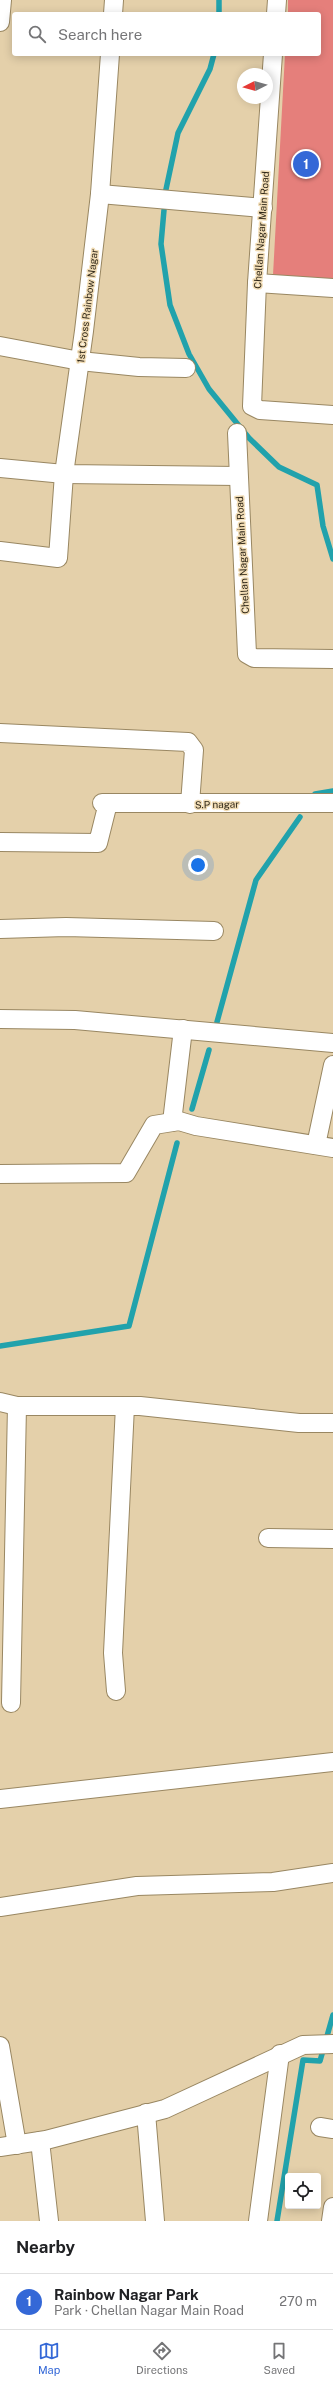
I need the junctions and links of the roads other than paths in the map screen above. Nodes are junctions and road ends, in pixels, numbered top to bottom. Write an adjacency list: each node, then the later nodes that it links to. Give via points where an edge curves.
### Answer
1 (2, 0): 6 (street)
2 (114, 0): 4 (street)
3 (277, 0): 5 (street)
4 (113, 12)
5 (276, 12)
6 (0, 22)
7 (110, 56): 9 (street, 1st Cross Rainbow Nagar)
8 (273, 56): 10 (street, Chellan Nagar Main Road)
9 (100, 194): 10 (street); 14 (street, 1st Cross Rainbow Nagar)
10 (263, 208): 11 (street, Chellan Nagar Main Road)
11 (257, 283): 12 (street); 16 (street, Chellan Nagar Main Road, via 252,406 260,410)
12 (333, 288)
13 (0, 346): 14 (street)
14 (80, 361): 15 (street, via 139,367); 19 (street, 1st Cross Rainbow Nagar)
15 (186, 368)
16 (333, 415)
17 (237, 433): 20 (street, Chellan Nagar Main Road)
18 (0, 468): 19 (street)
19 (64, 474): 20 (street); 21 (street, 1st Cross Rainbow Nagar, via 58,558)
20 (238, 476): 22 (street, Chellan Nagar Main Road, via 247,654 254,658)
21 (0, 551)
22 (333, 659)
23 (0, 733): 25 (street, via 188,742 194,750)
24 (333, 803): 25 (street, S.P nagar)
25 (190, 804): 26 (street, S.P nagar, via 105,803 98,843)
26 (0, 842)
27 (0, 929): 28 (street, via 66,927)
28 (214, 931)
29 (0, 1019): 30 (street, via 75,1020)
30 (183, 1029): 31 (street); 33 (street)
31 (333, 1043)
32 (333, 1065): 34 (street)
33 (172, 1122): 34 (street); 35 (street, via 154,1125 126,1173)
34 (325, 1147)
35 (0, 1174)
36 (9, 1404): 37 (street); 42 (street)
37 (125, 1406): 38 (street, via 299,1423); 41 (street, via 113,1653)
38 (333, 1423)
39 (268, 1538): 40 (street)
40 (333, 1539)
41 (116, 1691)
42 (11, 1703)
43 (333, 1762): 44 (street)
44 (0, 1799)
45 (333, 1873): 46 (street, via 273,1882 137,1886)
46 (0, 1907)
47 (333, 2044): 49 (street, via 303,2045)
48 (0, 2046): 52 (street)
49 (280, 2054): 50 (street, via 165,2108); 56 (street)
50 (146, 2113): 51 (street); 55 (street)
51 (40, 2141): 52 (street); 54 (street)
52 (9, 2146)
53 (333, 2207): 57 (street)
54 (49, 2221)
55 (155, 2221)
56 (258, 2221)
57 (331, 2221)

